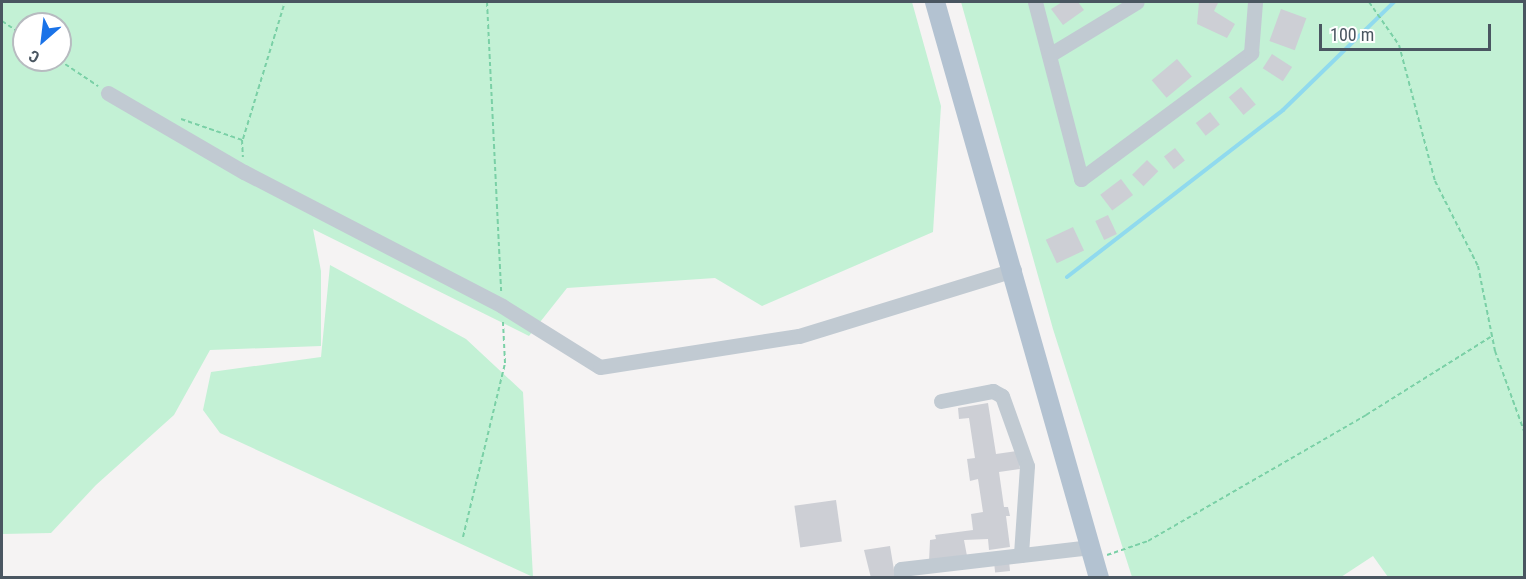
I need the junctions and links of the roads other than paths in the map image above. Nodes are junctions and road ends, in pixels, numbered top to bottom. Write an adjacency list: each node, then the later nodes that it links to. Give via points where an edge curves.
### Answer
1 (936, 2): 7 (main road)
2 (1035, 2): 5 (street)
3 (1137, 2): 5 (street)
4 (1255, 2): 5 (street, via 1251,53 1081,178)
5 (1051, 54)
6 (108, 93): 7 (street, via 244,172 502,306 600,367 799,336)
7 (1014, 270): 10 (main road)
8 (941, 401): 9 (street, via 993,391 1002,396 1027,466)
9 (1021, 555): 10 (street); 11 (street, via 901,569)
10 (1095, 561)
11 (901, 578)

